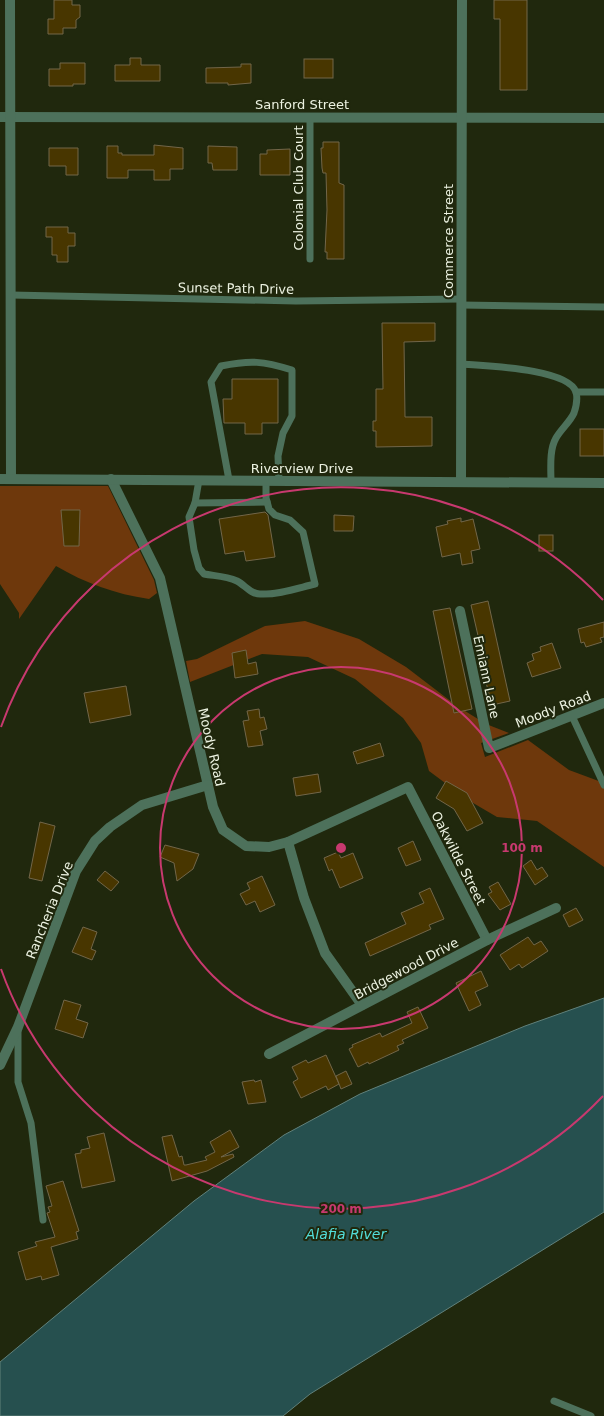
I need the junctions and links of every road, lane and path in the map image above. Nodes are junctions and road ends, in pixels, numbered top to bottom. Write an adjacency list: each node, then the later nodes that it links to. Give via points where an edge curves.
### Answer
1 (10, 0): 4 (street)
2 (462, 0): 6 (street, Commerce Street)
3 (0, 117): 4 (street, Sanford Street)
4 (10, 117): 5 (street, Sanford Street); 9 (street)
5 (310, 117): 6 (street, Sanford Street); 8 (lane, Colonial Club Court)
6 (462, 118): 7 (street, Sanford Street); 10 (street, Commerce Street)
7 (604, 118)
8 (310, 259)
9 (11, 295): 10 (lane, Sunset Path Drive); 16 (street)
10 (461, 302): 11 (lane, Sunset Path Drive); 12 (street, Commerce Street)
11 (604, 307)
12 (461, 364): 13 (lane, via 513,368 556,376 572,386); 22 (street, Commerce Street)
13 (576, 392): 14 (lane); 23 (lane, via 577,403 573,415 555,439)
14 (604, 392)
15 (0, 479): 16 (street, Riverview Drive)
16 (11, 479): 17 (street, Riverview Drive)
17 (111, 479): 18 (street, Riverview Drive); 31 (street, Moody Road, via 160,578)
18 (198, 480): 19 (street, Riverview Drive); 26 (lane)
19 (229, 480): 20 (street, Riverview Drive); 21 (lane, via 211,382 221,366 245,361 269,363 292,370 292,416 282,433 278,456)
20 (266, 481): 21 (street, Riverview Drive); 25 (lane)
21 (279, 481): 22 (street, Riverview Drive)
22 (461, 481): 23 (street, Riverview Drive)
23 (551, 483): 24 (street, Riverview Drive)
24 (604, 484)
25 (267, 502): 26 (lane); 26 (lane, via 275,515 290,520 303,532 315,584 259,595 226,577 204,574 199,568 191,535 189,517)
26 (195, 503)
27 (460, 611): 30 (street, Emiann Lane)
28 (604, 703): 29 (street, Moody Road)
29 (572, 716): 30 (street, Moody Road); 32 (lane)
30 (489, 748)
31 (208, 785): 34 (street, Moody Road, via 213,807 223,830 246,846 269,847); 38 (street, Rancheria Drive, via 142,805 95,841 76,871)
32 (604, 785)
33 (408, 787): 34 (street, Moody Road); 36 (street, Oakwilde Street)
34 (288, 842): 37 (street, via 304,898 325,953)
35 (556, 908): 36 (street, Bridgewood Drive)
36 (487, 940): 37 (street, Bridgewood Drive)
37 (362, 1005): 39 (street, Bridgewood Drive)
38 (18, 1027): 40 (street, Rancheria Drive); 41 (lane, via 18,1082 31,1123)
39 (269, 1054)
40 (0, 1065)
41 (43, 1220)
42 (554, 1401): 43 (lane)
43 (591, 1416)

